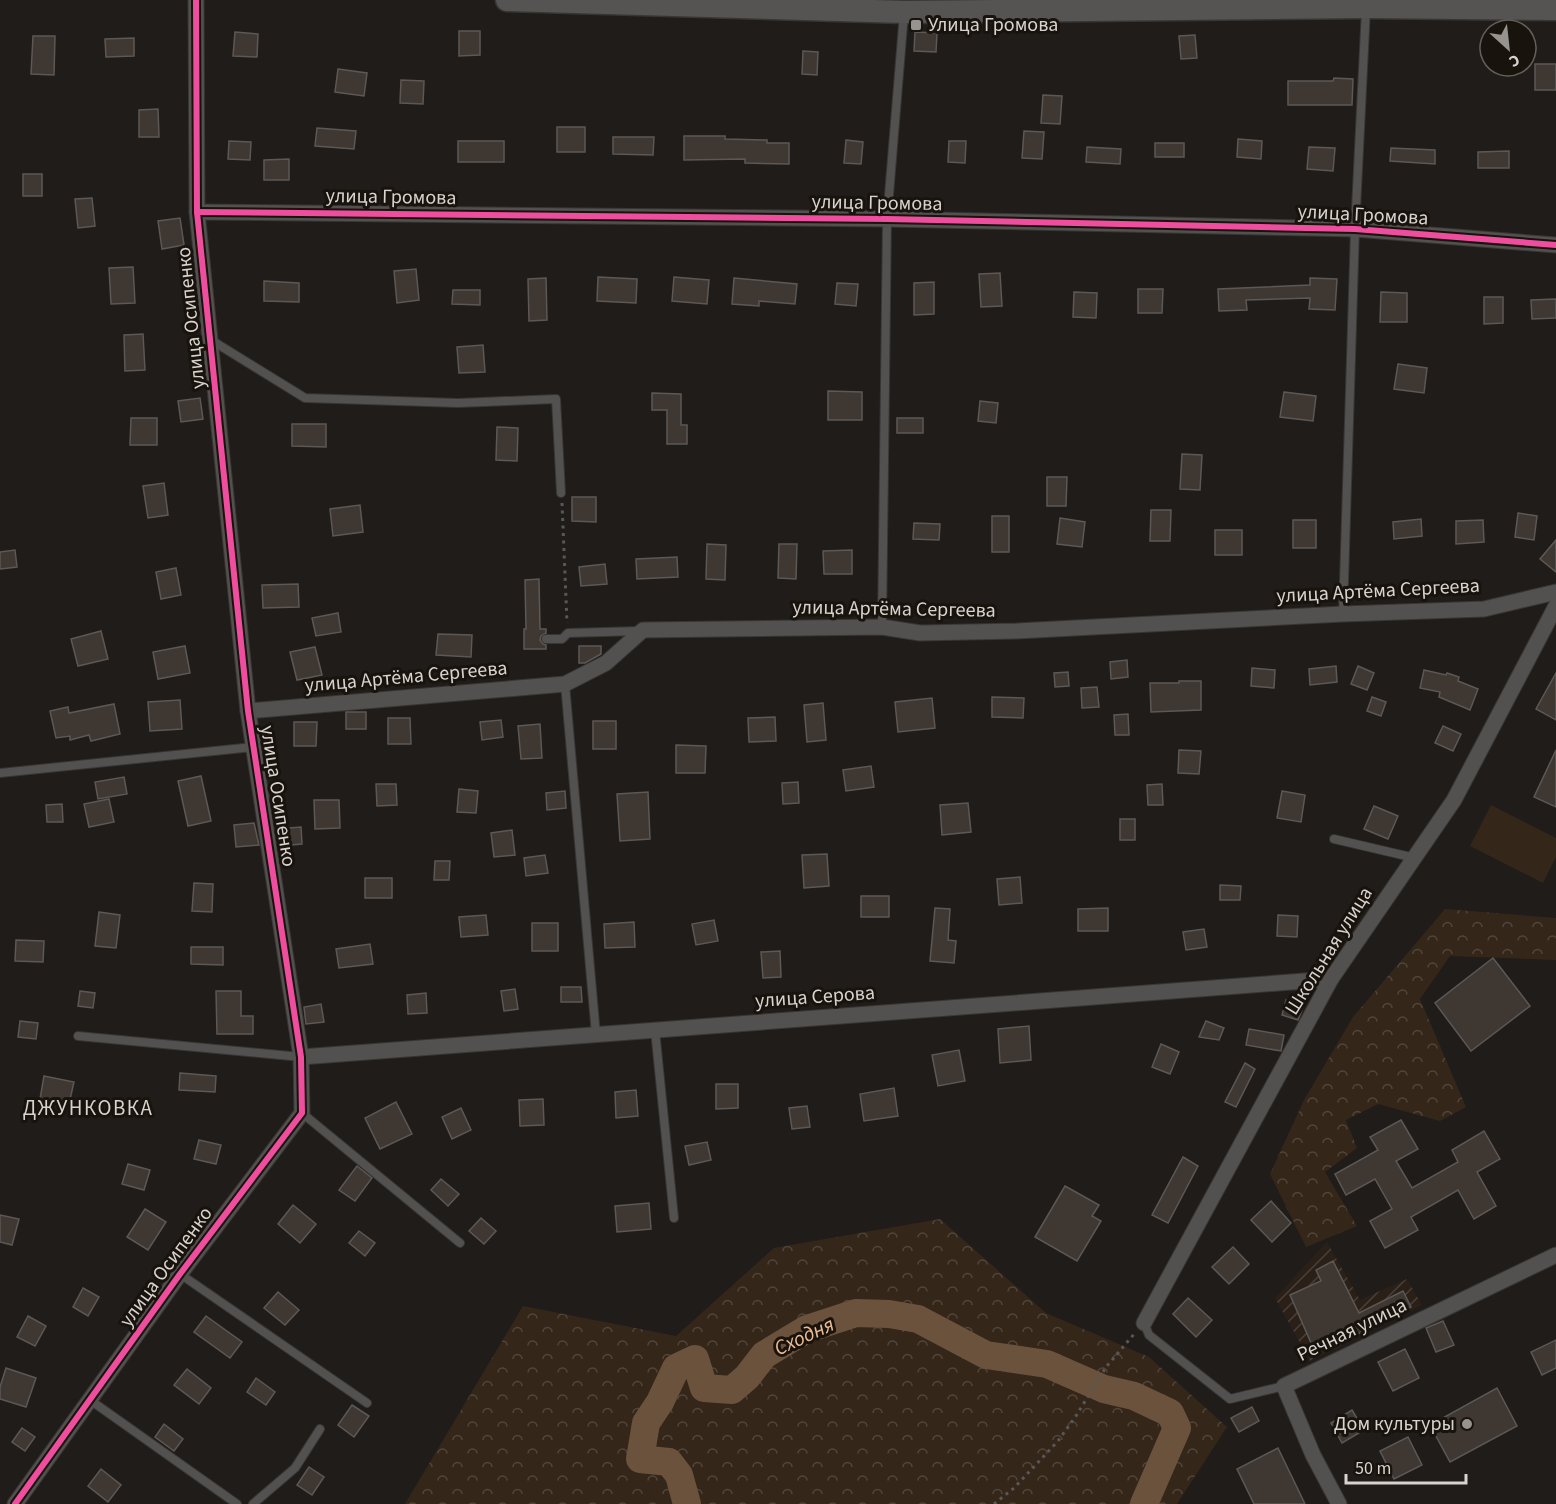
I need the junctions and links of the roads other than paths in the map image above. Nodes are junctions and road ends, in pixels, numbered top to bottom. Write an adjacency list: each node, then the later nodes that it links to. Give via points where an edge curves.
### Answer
1 (196, 0): 6 (street, улица Осипенко)
2 (507, 0): 5 (street)
3 (1366, 7): 4 (street); 5 (street); 8 (lane)
4 (1556, 9)
5 (904, 12): 7 (lane)
6 (197, 212): 7 (street, улица Громова); 10 (street, улица Осипенко)
7 (887, 219): 8 (street, улица Громова); 15 (lane)
8 (1355, 229): 9 (street, улица Громова); 13 (lane)
9 (1556, 245)
10 (210, 339): 11 (lane, via 305,398 458,404 556,399); 19 (street, улица Осипенко)
11 (561, 493)
12 (1556, 592): 13 (street, улица Артёма Сергеева, via 1484,609)
13 (1343, 614): 15 (street, улица Артёма Сергеева, via 1017,631 920,633)
14 (1554, 617): 23 (street, Школьная улица, via 1454,800)
15 (882, 627): 16 (street, улица Артёма Сергеева)
16 (643, 630): 17 (lane, via 568,633 562,639); 18 (street, улица Артёма Сергеева, via 606,663)
17 (546, 639)
18 (565, 684): 19 (street, улица Артёма Сергеева); 26 (lane)
19 (248, 711): 20 (street, улица Осипенко)
20 (253, 747): 21 (lane); 28 (street, улица Осипенко)
21 (0, 773)
22 (1334, 839): 23 (lane)
23 (1415, 858): 24 (street, Школьная улица)
24 (1331, 979): 25 (street, улица Серова); 34 (street, Школьная улица)
25 (655, 1030): 26 (street, улица Серова); 30 (lane)
26 (596, 1035): 28 (street, улица Серова)
27 (78, 1036): 28 (lane)
28 (301, 1057): 29 (street, улица Осипенко)
29 (302, 1113): 31 (lane); 33 (street, улица Осипенко)
30 (674, 1218)
31 (460, 1243)
32 (1556, 1256): 35 (street, Речная улица)
33 (180, 1274): 36 (street, улица Осипенко); 37 (lane)
34 (1144, 1323): 35 (lane, via 1149,1335 1230,1399)
35 (1284, 1386): 42 (street, Речная улица)
36 (90, 1400): 39 (street, улица Осипенко); 40 (lane)
37 (367, 1403)
38 (320, 1429): 41 (lane, via 295,1468)
39 (15, 1504)
40 (237, 1504)
41 (253, 1504)
42 (1339, 1504)

